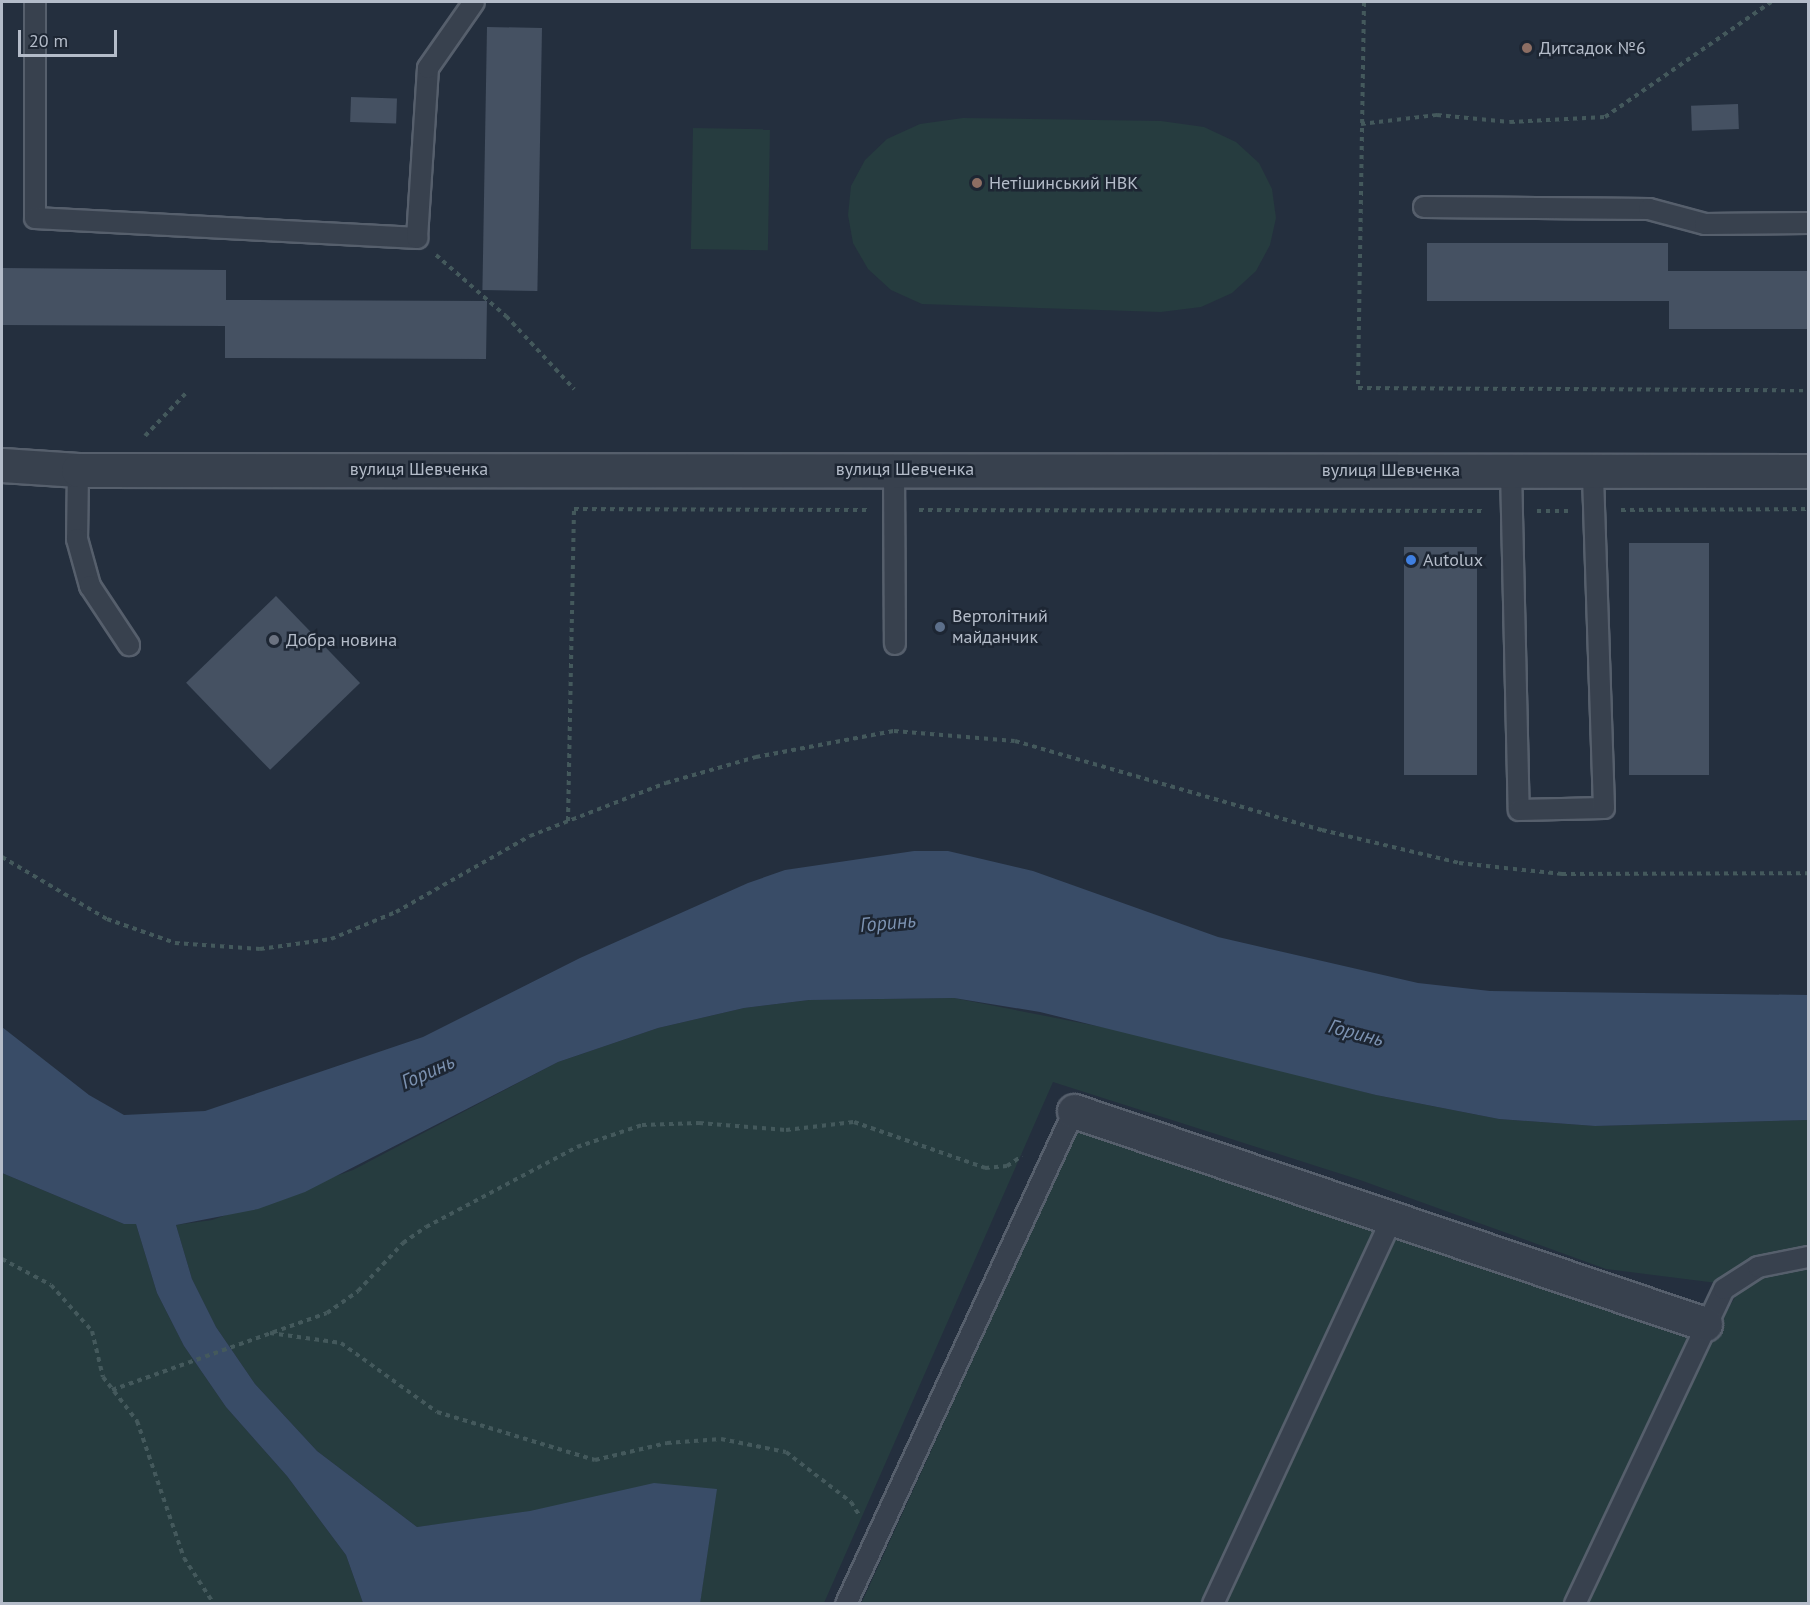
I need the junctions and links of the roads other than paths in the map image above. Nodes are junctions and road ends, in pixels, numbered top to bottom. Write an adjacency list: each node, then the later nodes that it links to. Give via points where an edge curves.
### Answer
1 (35, 2): 2 (lane, via 35,218 417,238 428,68)
2 (474, 2)
3 (1424, 207): 4 (lane, via 1649,209 1705,224)
4 (1809, 223)
5 (2, 465): 7 (street, вулиця Шевченка)
6 (894, 469): 7 (street, вулиця Шевченка); 8 (street, вулиця Шевченка); 11 (lane)
7 (78, 470): 12 (lane, via 77,539 90,586)
8 (1511, 470): 9 (street, вулиця Шевченка); 9 (lane, via 1519,810 1604,808)
9 (1593, 471): 10 (street, вулиця Шевченка)
10 (1809, 471)
11 (895, 644)
12 (129, 645)
13 (1074, 1111): 14 (street); 17 (lane)
14 (1392, 1218): 16 (street); 18 (lane)
15 (1809, 1257): 16 (lane, via 1773,1262 1734,1280)
16 (1705, 1324): 19 (lane)
17 (846, 1604)
18 (1213, 1604)
19 (1575, 1604)

